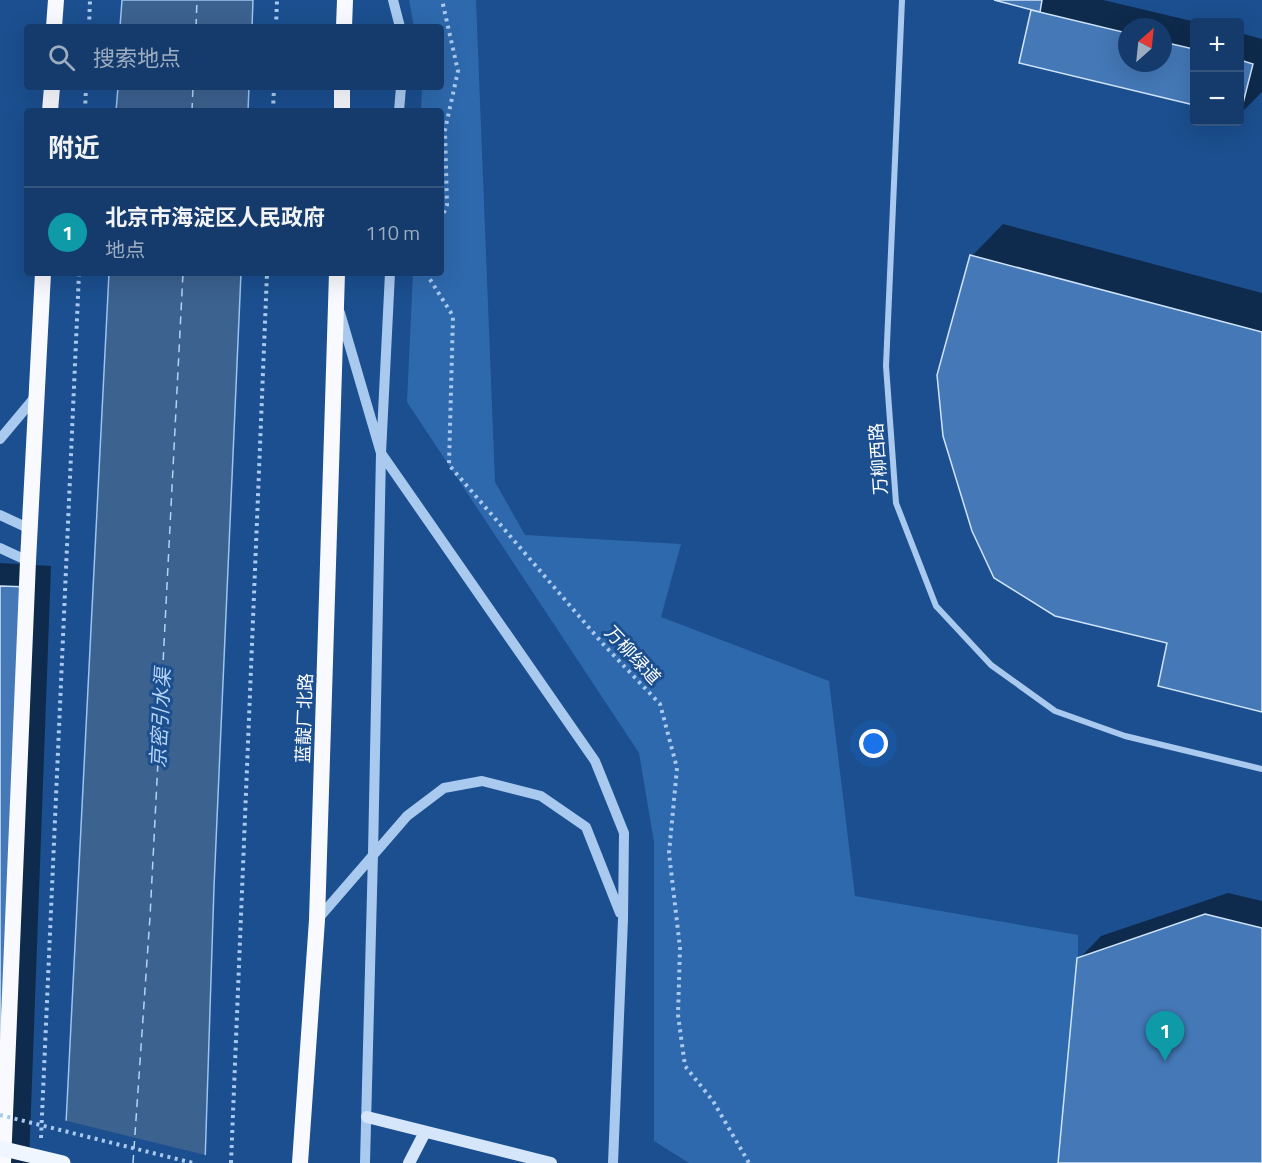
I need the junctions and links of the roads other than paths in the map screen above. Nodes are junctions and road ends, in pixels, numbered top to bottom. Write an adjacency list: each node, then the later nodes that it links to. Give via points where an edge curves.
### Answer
1 (56, 0): 5 (highway)
2 (345, 0): 6 (highway)
3 (393, 0): 7 (street)
4 (902, 0): 25 (street, 万柳西路, via 886,366 896,503 936,606 991,665 1055,711 1125,736)
5 (54, 24)
6 (344, 24)
7 (399, 24)
8 (52, 90): 11 (highway)
9 (342, 90): 12 (highway)
10 (401, 90): 13 (street)
11 (50, 108)
12 (342, 108)
13 (399, 108)
14 (43, 276): 18 (highway)
15 (337, 276): 17 (highway, 蓝靛厂北路)
16 (390, 276): 20 (street)
17 (336, 300): 20 (street); 28 (highway, 蓝靛厂北路)
18 (37, 396): 19 (street); 22 (highway)
19 (0, 439)
20 (381, 453): 26 (street); 27 (street, via 595,761 624,833)
21 (0, 515): 22 (street)
22 (30, 529): 24 (highway)
23 (0, 548): 24 (street)
24 (28, 561): 32 (highway)
25 (1262, 769)
26 (373, 854): 27 (street, via 407,816 444,788 482,781 541,796 586,827); 28 (street); 29 (street)
27 (623, 919): 38 (street, bridge)
28 (317, 920): 34 (highway, 蓝靛厂北路)
29 (367, 1117): 30 (main road); 35 (street)
30 (425, 1131): 36 (main road); 37 (main road)
31 (0, 1148): 33 (main road, bridge)
32 (3, 1163)
33 (63, 1163)
34 (300, 1163)
35 (365, 1163)
36 (409, 1163)
37 (551, 1163)
38 (613, 1163)

